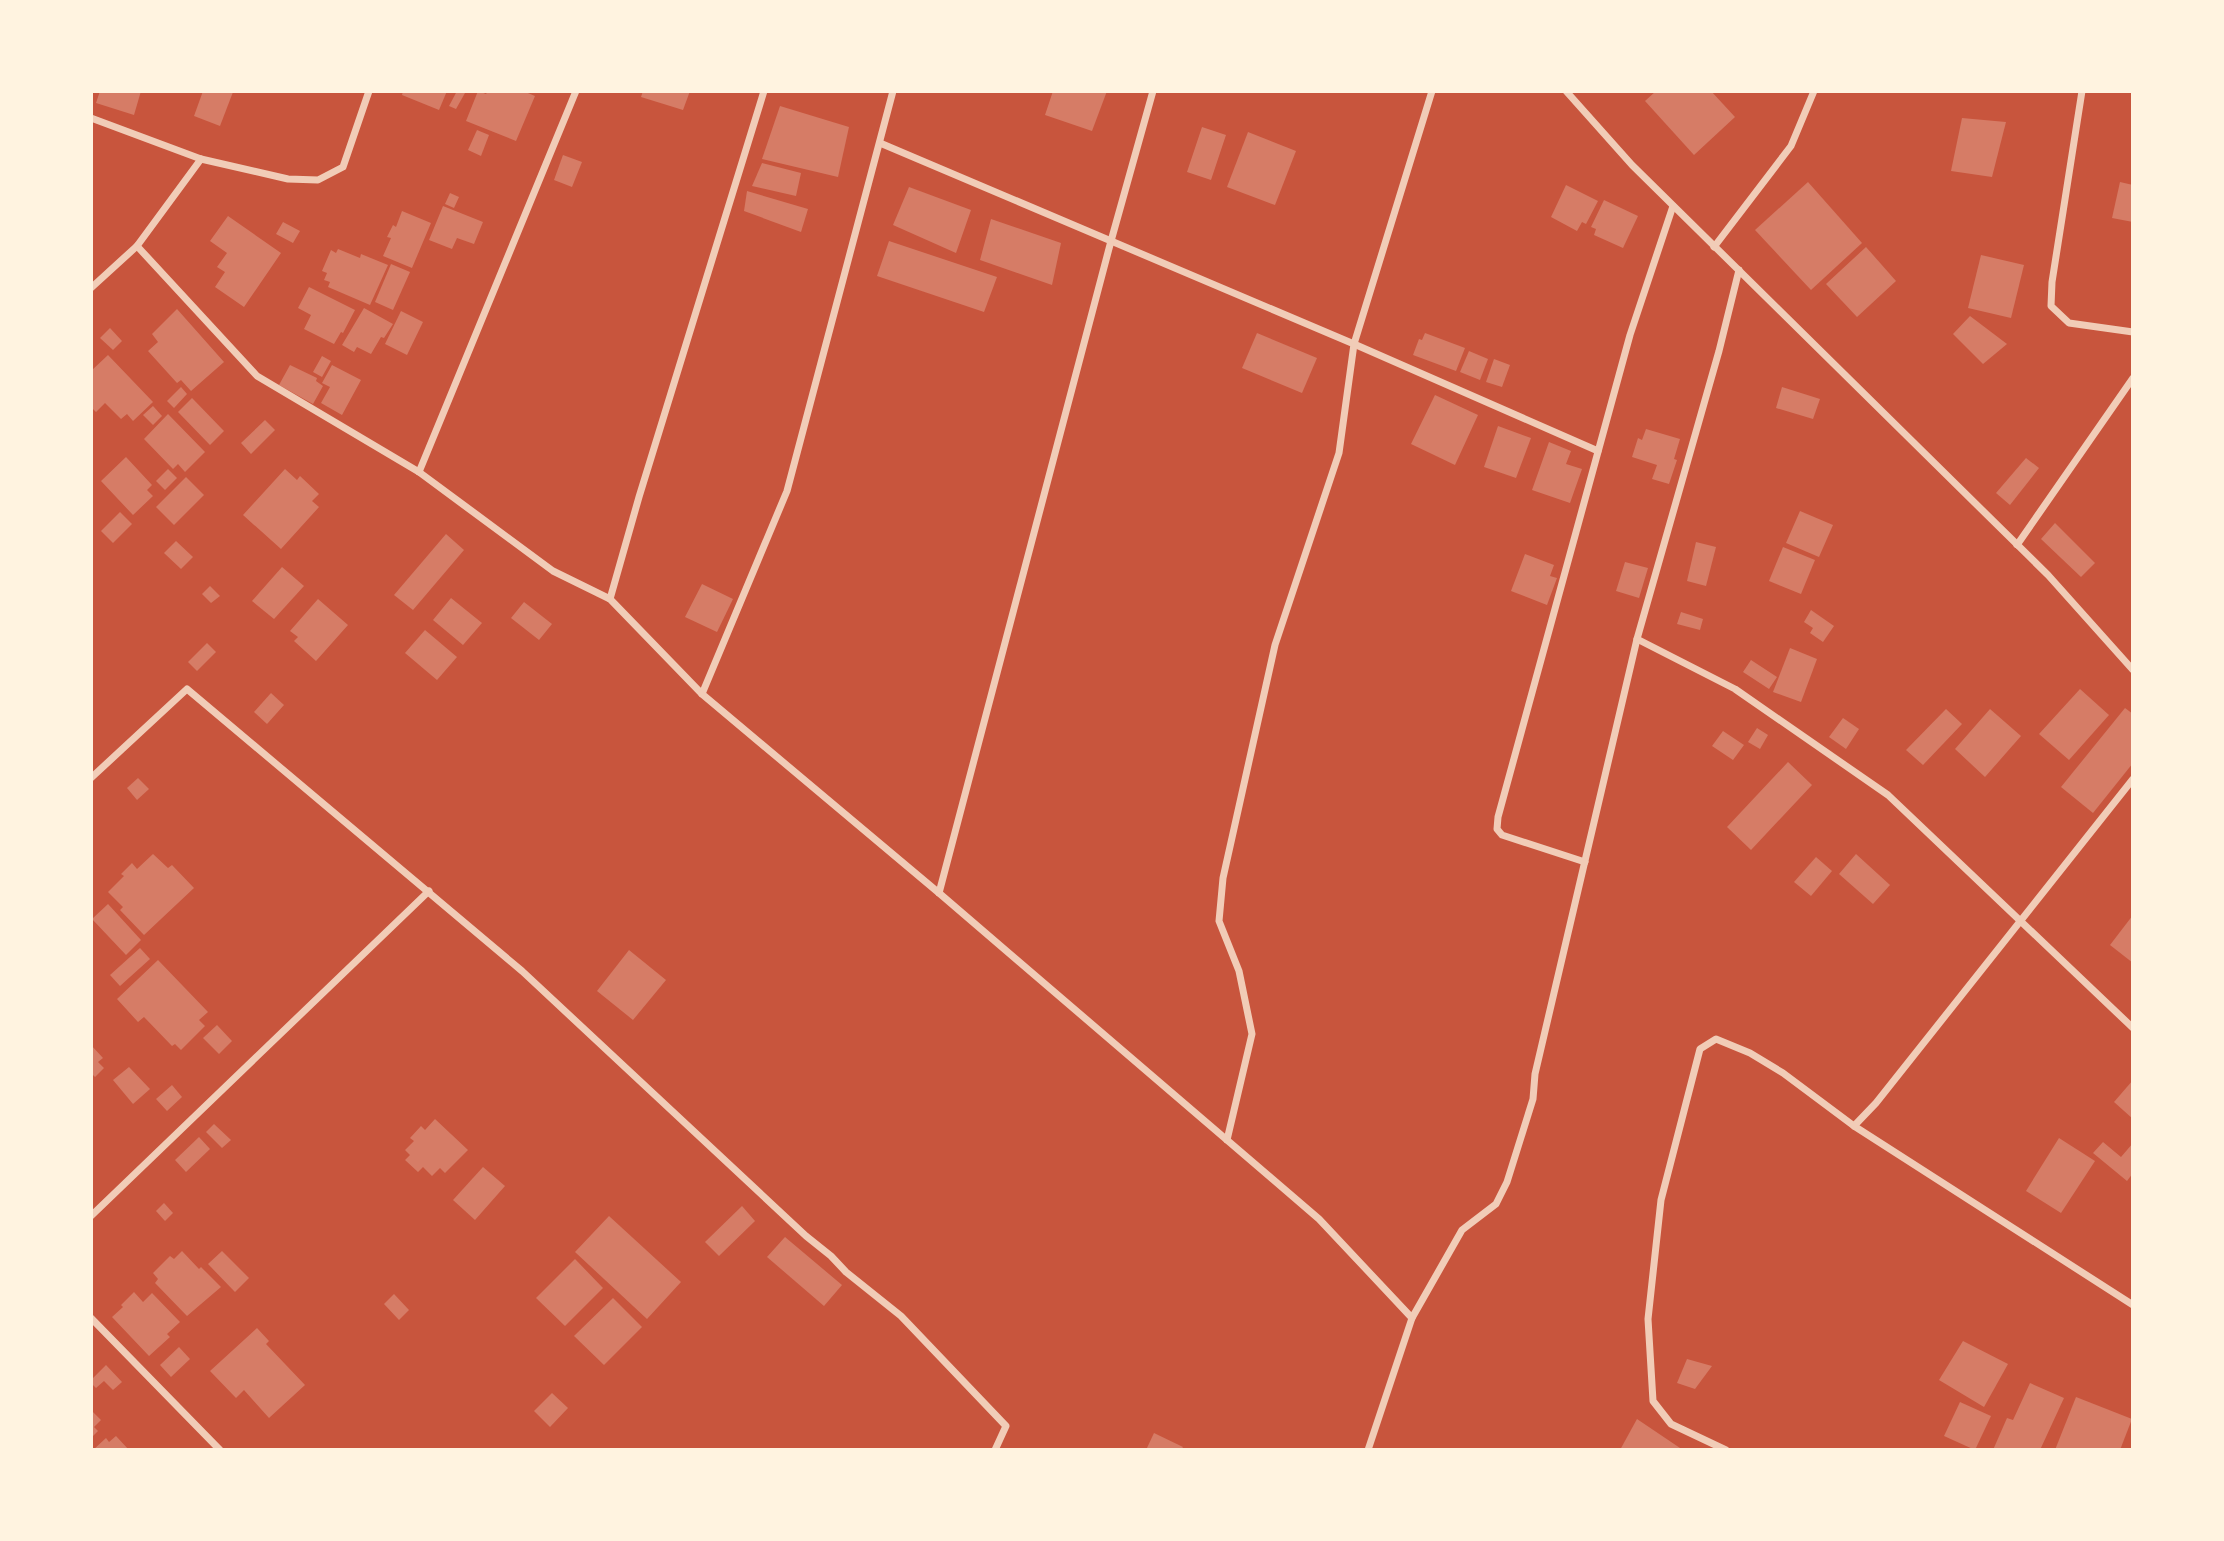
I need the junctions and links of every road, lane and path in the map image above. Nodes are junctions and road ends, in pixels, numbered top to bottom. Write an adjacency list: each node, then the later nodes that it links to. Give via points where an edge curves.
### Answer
1 (369, 91): 12 (street, via 343,167 318,180 288,179)
2 (576, 91): 23 (street)
3 (764, 91): 25 (street)
4 (893, 91): 11 (street)
5 (1153, 91): 14 (street)
6 (1432, 91): 20 (street)
7 (1566, 91): 13 (street)
8 (1814, 91): 16 (street, via 1791,146)
9 (2082, 91): 19 (street, via 2051,306 2069,323)
10 (91, 117): 12 (street)
11 (880, 143): 14 (street); 28 (street, via 787,491)
12 (201, 159): 15 (street)
13 (1673, 206): 16 (street); 22 (street)
14 (1111, 241): 20 (street); 33 (street)
15 (137, 246): 18 (street); 23 (street, via 257,376)
16 (1714, 247): 17 (street)
17 (1739, 270): 24 (street); 26 (street)
18 (91, 288)
19 (2133, 332)
20 (1354, 344): 22 (street); 37 (street, via 1339,453 1275,645 1223,878 1219,921 1239,971 1252,1034)
21 (2133, 378): 24 (street)
22 (1598, 451): 31 (street, via 1497,829 1502,835)
23 (419, 472): 25 (street, via 554,571)
24 (2017, 545): 27 (street)
25 (610, 599): 28 (street)
26 (1637, 639): 31 (street); 34 (street, via 1735,688 1888,795)
27 (2133, 670)
28 (702, 694): 33 (street)
29 (91, 778): 32 (street, via 187,689)
30 (2133, 779): 34 (street)
31 (1585, 862): 41 (street, via 1533,1099 1507,1182 1496,1204 1462,1230)
32 (429, 891): 38 (street); 43 (street, via 522,971 806,1236 901,1317 1006,1426)
33 (939, 893): 37 (street)
34 (2020, 921): 35 (street); 36 (street)
35 (2133, 1028)
36 (1854, 1126): 39 (street); 45 (street, via 1750,1053 1716,1039 1700,1049 1661,1200 1648,1319 1653,1401 1671,1424)
37 (1227, 1140): 41 (street, via 1319,1219)
38 (91, 1216)
39 (2133, 1305)
40 (91, 1318): 42 (street)
41 (1412, 1318): 44 (street)
42 (219, 1450)
43 (995, 1450)
44 (1368, 1450)
45 (1726, 1450)

